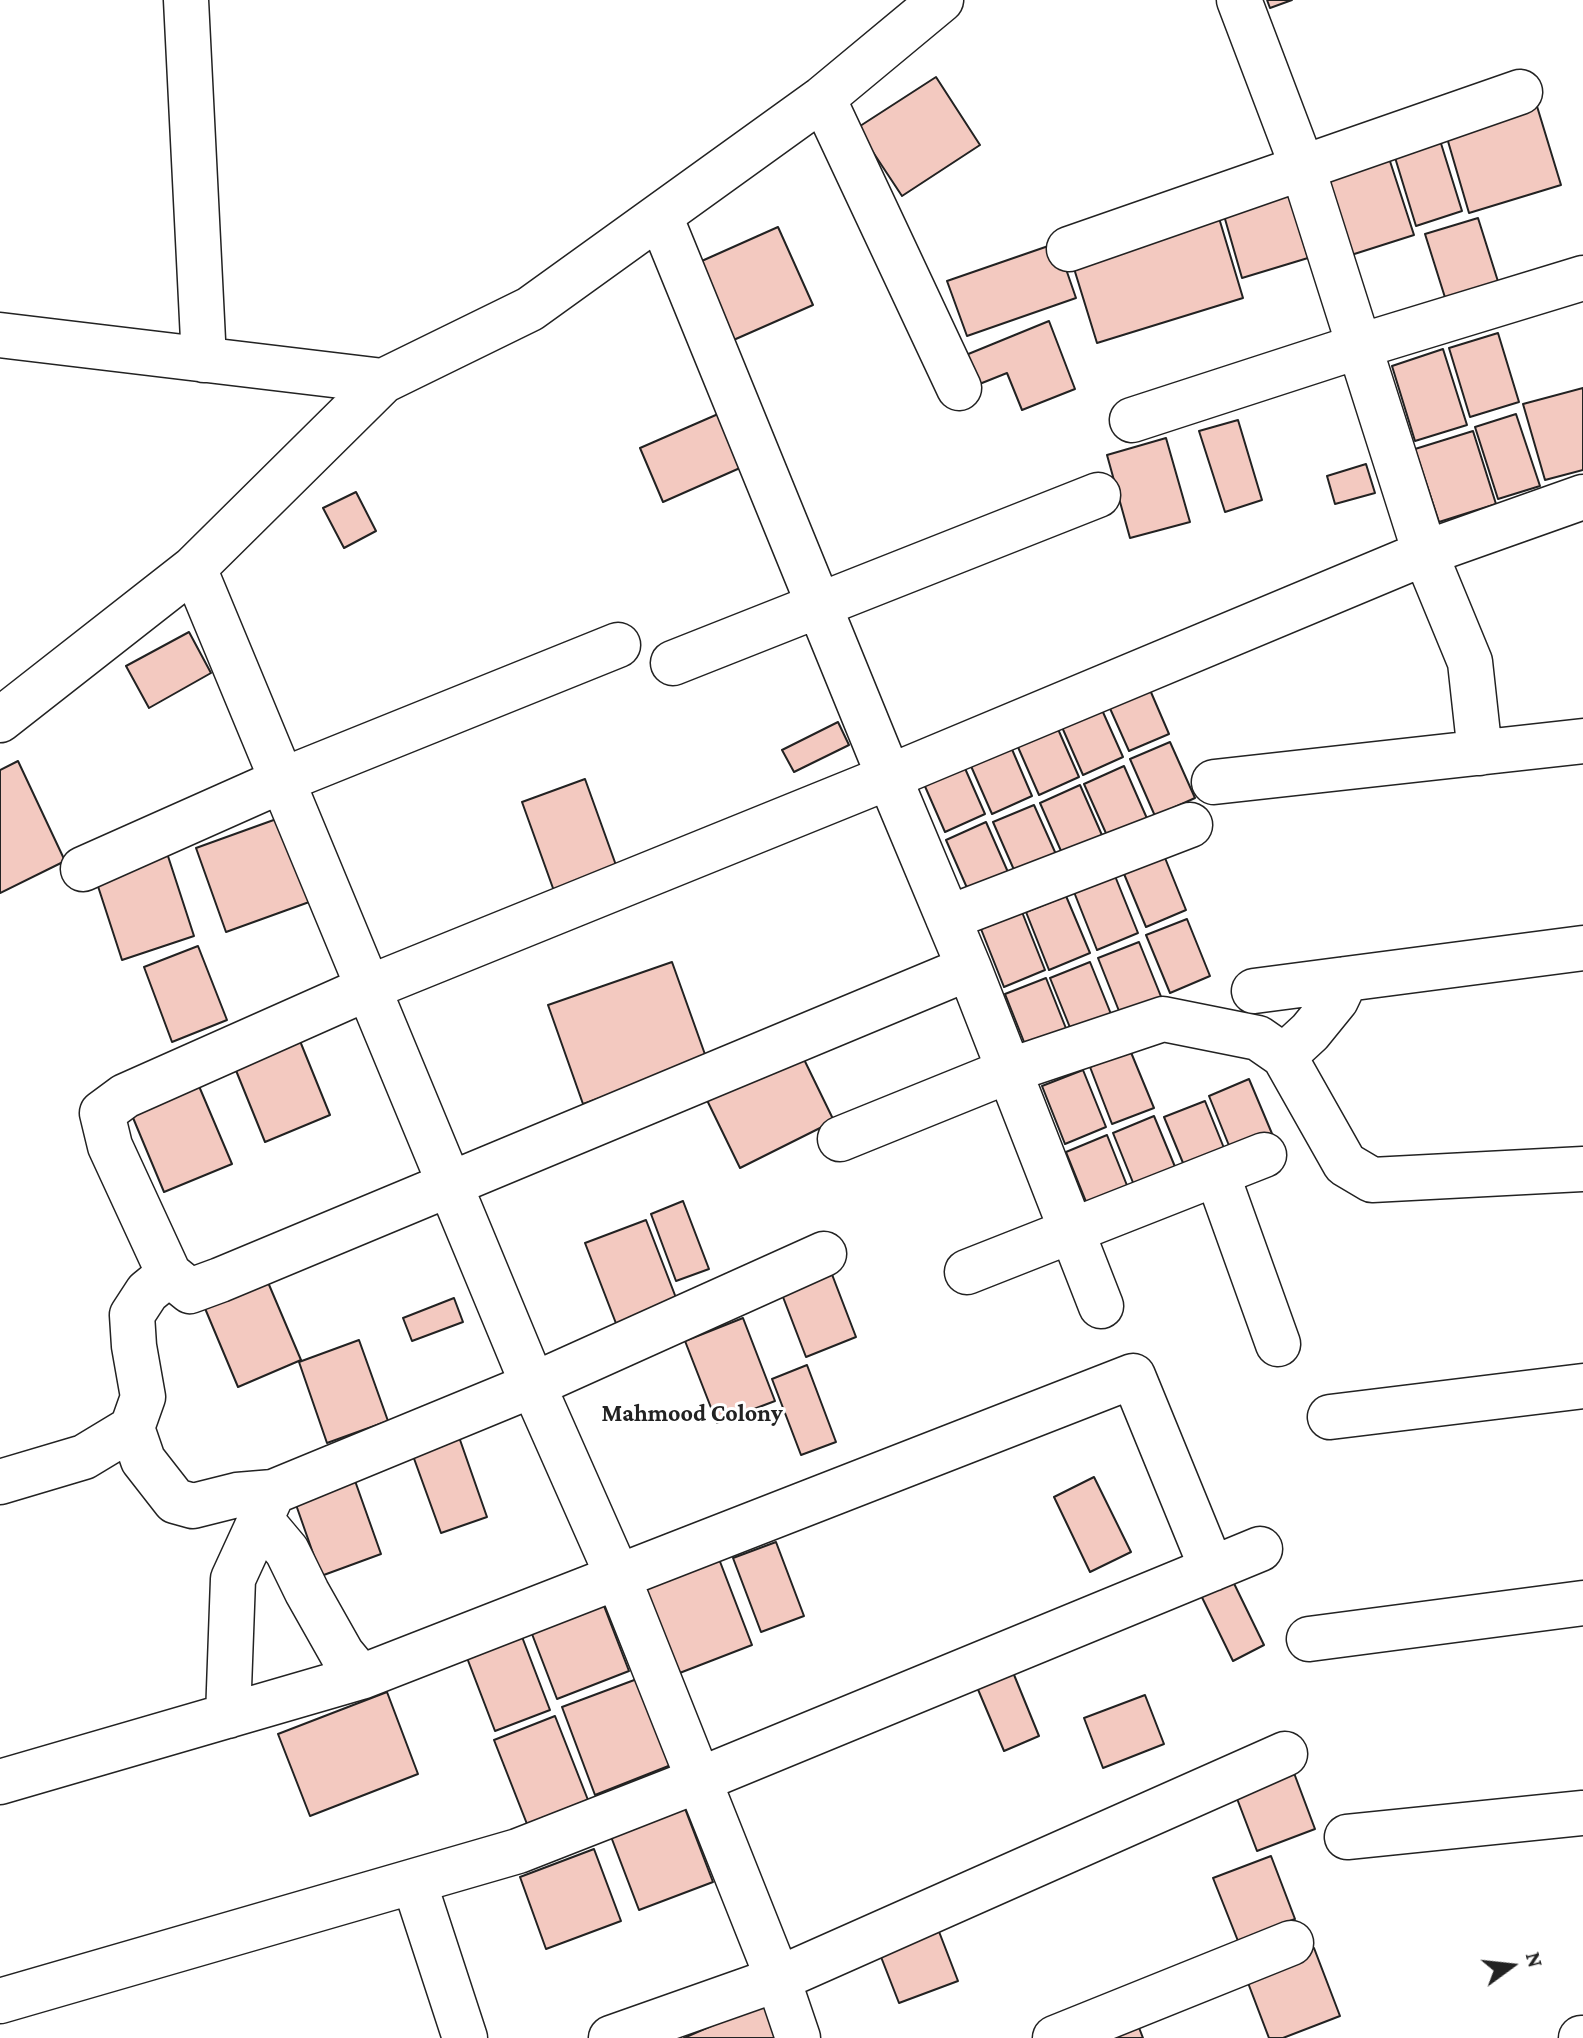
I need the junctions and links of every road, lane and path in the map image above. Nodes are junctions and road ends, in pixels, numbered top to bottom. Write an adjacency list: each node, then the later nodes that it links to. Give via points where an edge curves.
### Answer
1 (186, 0): 12 (street)
2 (941, 0): 5 (street)
3 (1239, 0): 6 (street)
4 (1520, 92): 6 (street)
5 (823, 98): 7 (street); 14 (street)
6 (1302, 166): 8 (street); 11 (street)
7 (660, 216): 13 (street, via 530,309); 20 (street)
8 (1069, 249)
9 (1583, 278): 11 (street)
10 (0, 335): 12 (street)
11 (1360, 346): 15 (street); 18 (street)
12 (204, 360): 13 (street)
13 (383, 381): 19 (street)
14 (959, 388)
15 (1132, 420)
16 (1098, 495): 20 (street)
17 (1583, 497): 18 (street)
18 (1425, 553): 25 (street, via 1470,662); 26 (street)
19 (194, 568): 23 (street); 27 (street)
20 (818, 605): 22 (street); 26 (street)
21 (618, 645): 27 (street)
22 (673, 663)
23 (0, 720)
24 (1583, 741): 25 (street)
25 (1480, 753): 28 (street)
26 (889, 777): 31 (street); 35 (street)
27 (283, 780): 30 (street); 35 (street)
28 (1214, 782)
29 (1190, 825): 31 (street)
30 (83, 869)
31 (948, 918): 33 (street)
32 (1583, 948): 34 (street)
33 (969, 968): 38 (street); 43 (street)
34 (1346, 979): 36 (street); 37 (street, via 1336,1000)
35 (368, 988): 43 (street); 47 (street, via 125,1096 102,1113 110,1146)
36 (1254, 991)
37 (1284, 1056): 38 (street, via 1258,1038 1163,1019); 41 (street, via 1345,1164 1372,1180)
38 (1008, 1071): 39 (street); 44 (street)
39 (840, 1139)
40 (1264, 1155): 42 (street)
41 (1583, 1169)
42 (1217, 1174): 44 (street); 49 (street)
43 (449, 1184): 47 (street, via 190,1291); 50 (street)
44 (1071, 1232): 46 (street); 48 (street)
45 (824, 1254): 50 (street)
46 (967, 1272)
47 (169, 1274): 53 (street, via 147,1292 132,1315 143,1397)
48 (1101, 1306)
49 (1278, 1344)
50 (533, 1385): 56 (street); 59 (street)
51 (1583, 1386): 52 (street)
52 (1330, 1417)
53 (132, 1428): 54 (street, via 84,1457); 55 (street, via 143,1460 175,1501)
54 (0, 1482)
55 (193, 1506): 56 (street, via 237,1495); 60 (street, via 213,1531)
56 (267, 1506): 60 (street); 63 (street, via 307,1592)
57 (1260, 1549): 58 (street)
58 (1212, 1569): 59 (street, via 1133,1376); 66 (street)
59 (618, 1577): 63 (street); 66 (street)
60 (233, 1579): 64 (street)
61 (1583, 1603): 62 (street)
62 (1309, 1639)
63 (361, 1677): 64 (street)
64 (228, 1716): 67 (street)
65 (1285, 1754): 72 (street)
66 (699, 1780): 70 (street, via 518,1851); 72 (street)
67 (0, 1782)
68 (1583, 1813): 69 (street)
69 (1347, 1837)
70 (414, 1882): 73 (street); 74 (street)
71 (1291, 1943): 77 (street)
72 (778, 1979): 75 (street); 76 (street)
73 (0, 2001)
74 (465, 2038)
75 (611, 2038)
76 (798, 2038)
77 (1055, 2038)

